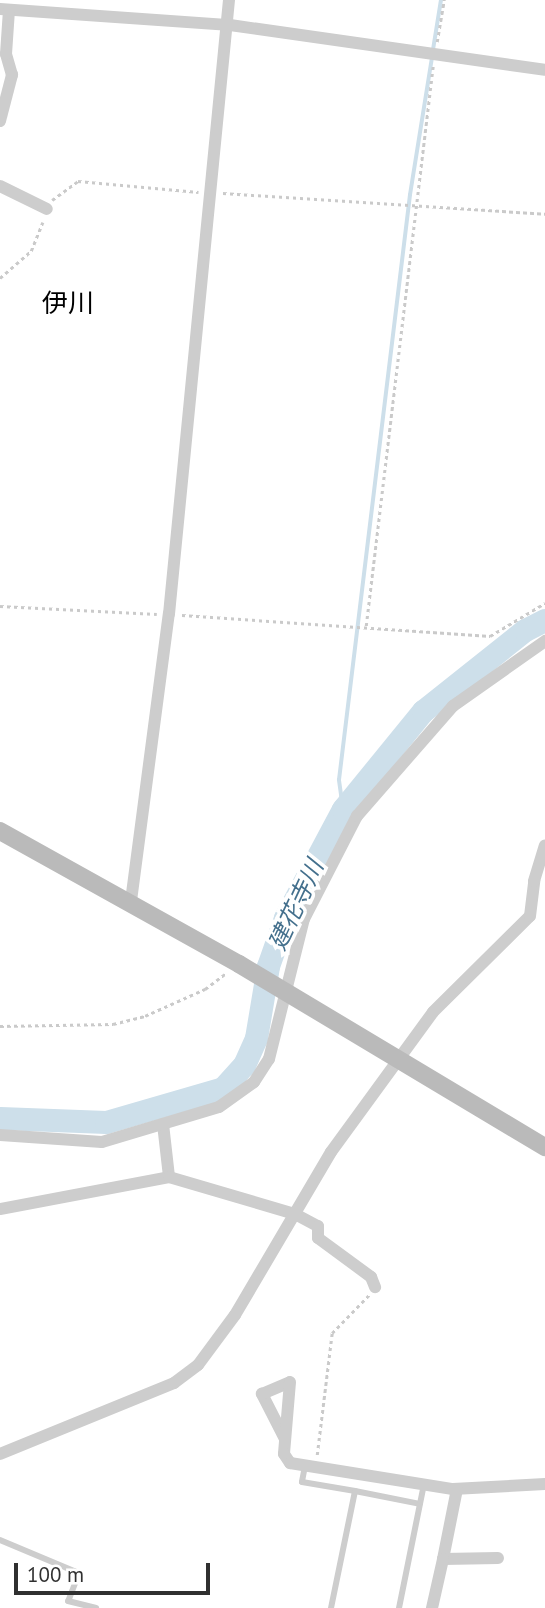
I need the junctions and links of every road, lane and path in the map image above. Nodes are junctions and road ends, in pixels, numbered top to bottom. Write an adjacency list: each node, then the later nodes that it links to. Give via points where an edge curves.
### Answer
1 (229, 0): 4 (street)
2 (444, 0): 5 (path)
3 (4, 9): 4 (street); 7 (street, via 12,75)
4 (230, 25): 5 (street); 9 (street)
5 (435, 54): 6 (street); 10 (path)
6 (545, 70)
7 (0, 121)
8 (0, 187): 11 (street)
9 (211, 192): 10 (path); 11 (path, via 78,181); 16 (street)
10 (415, 207): 12 (path); 17 (path)
11 (47, 209): 13 (path, via 32,251)
12 (545, 214)
13 (0, 278)
14 (545, 603): 17 (path, via 490,636)
15 (0, 606): 16 (path)
16 (169, 614): 17 (path); 21 (street)
17 (366, 626)
18 (545, 640): 23 (street, via 453,706 357,816 304,919)
19 (0, 831): 21 (street)
20 (544, 853): 25 (street, via 530,916 433,1012)
21 (131, 901): 22 (street)
22 (239, 964): 23 (street); 24 (path, via 205,989 145,1016 113,1024)
23 (283, 992): 25 (street); 26 (street, via 269,1059 254,1082 219,1107)
24 (0, 1026)
25 (398, 1063): 28 (street); 31 (street, via 331,1152)
26 (163, 1124): 27 (street, via 102,1142); 29 (street)
27 (0, 1135)
28 (545, 1147)
29 (169, 1177): 30 (street); 31 (street)
30 (0, 1209)
31 (295, 1214): 32 (street, via 318,1226 318,1238 371,1277); 34 (street, via 235,1315 198,1365 174,1383)
32 (375, 1287): 35 (path, via 332,1333)
33 (285, 1439): 35 (street, via 284,1454 290,1463)
34 (0, 1454)
35 (309, 1466): 36 (street); 39 (lane, via 302,1482)
36 (424, 1484): 38 (street); 40 (lane)
37 (545, 1484): 38 (street)
38 (457, 1489): 43 (street)
39 (355, 1491): 40 (lane); 45 (lane)
40 (420, 1504): 46 (lane)
41 (0, 1540): 44 (lane, via 79,1573 68,1601)
42 (498, 1558): 43 (street)
43 (443, 1559): 47 (street)
44 (96, 1608)
45 (331, 1608)
46 (399, 1608)
47 (432, 1608)

